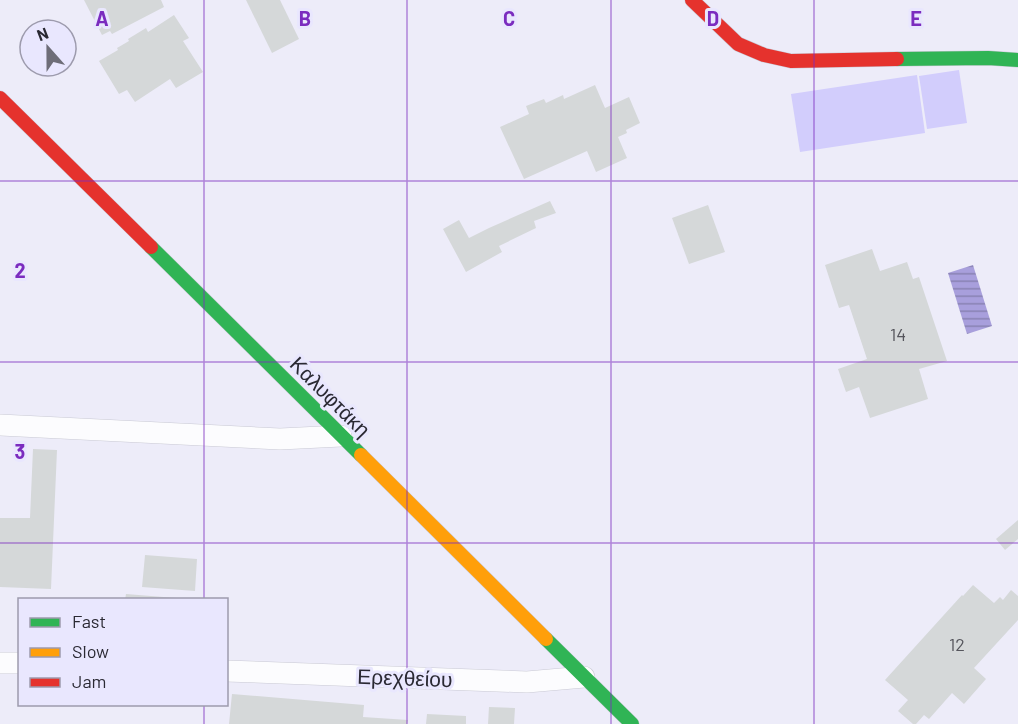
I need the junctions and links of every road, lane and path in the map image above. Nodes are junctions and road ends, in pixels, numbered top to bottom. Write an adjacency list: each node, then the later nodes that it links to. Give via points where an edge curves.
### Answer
1 (692, 0): 2 (main road, via 738,44 764,56 791,61)
2 (1018, 60)
3 (0, 98): 5 (main road, Καλυφτάκη)
4 (0, 425): 5 (lane, via 280,439)
5 (341, 436): 9 (main road, Καλυφτάκη)
6 (0, 663): 7 (lane)
7 (18, 663)
8 (228, 671): 9 (lane, Ερεχθείου, via 527,682)
9 (584, 677): 10 (main road, Καλυφτάκη)
10 (632, 724)

